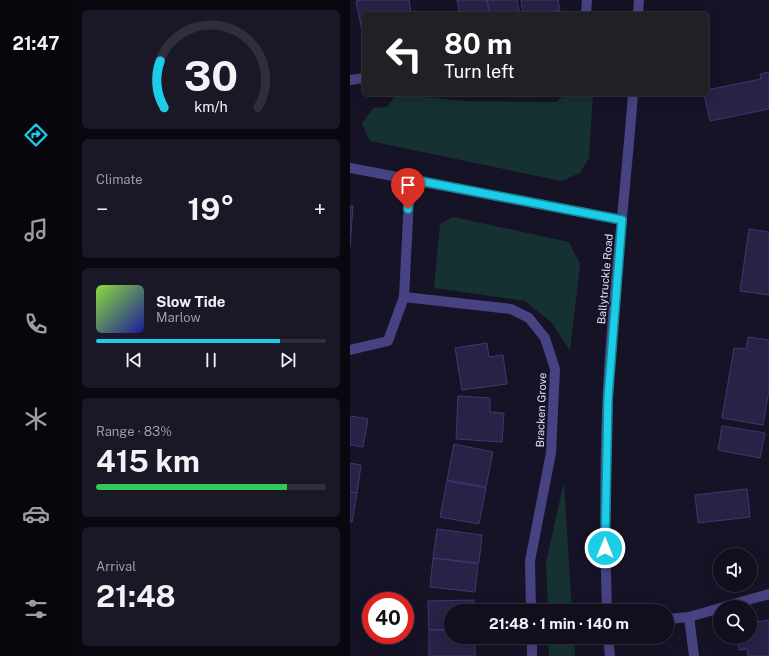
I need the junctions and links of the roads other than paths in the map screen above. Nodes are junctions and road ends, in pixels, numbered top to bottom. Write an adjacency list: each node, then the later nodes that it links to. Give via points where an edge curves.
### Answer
1 (587, 0): 3 (street)
2 (639, 0): 4 (street)
3 (586, 12)
4 (638, 12)
5 (362, 78): 6 (street)
6 (350, 80)
7 (633, 96): 10 (street, Ballytruckle Road)
8 (350, 168): 9 (street)
9 (410, 179): 10 (street); 11 (street)
10 (622, 220): 16 (street, Ballytruckle Road, via 608,398 605,505)
11 (404, 297): 12 (street, via 388,341); 15 (street, Bracken Grove, via 511,309 529,318 545,338 555,369 551,453 530,560)
12 (350, 350)
13 (769, 594): 14 (street)
14 (748, 600)
15 (531, 604)
16 (607, 604)
17 (713, 610): 18 (street)
18 (689, 617): 19 (street); 24 (street)
19 (674, 618)
20 (532, 644): 22 (street)
21 (609, 644): 23 (street)
22 (532, 656)
23 (610, 656)
24 (694, 656)

